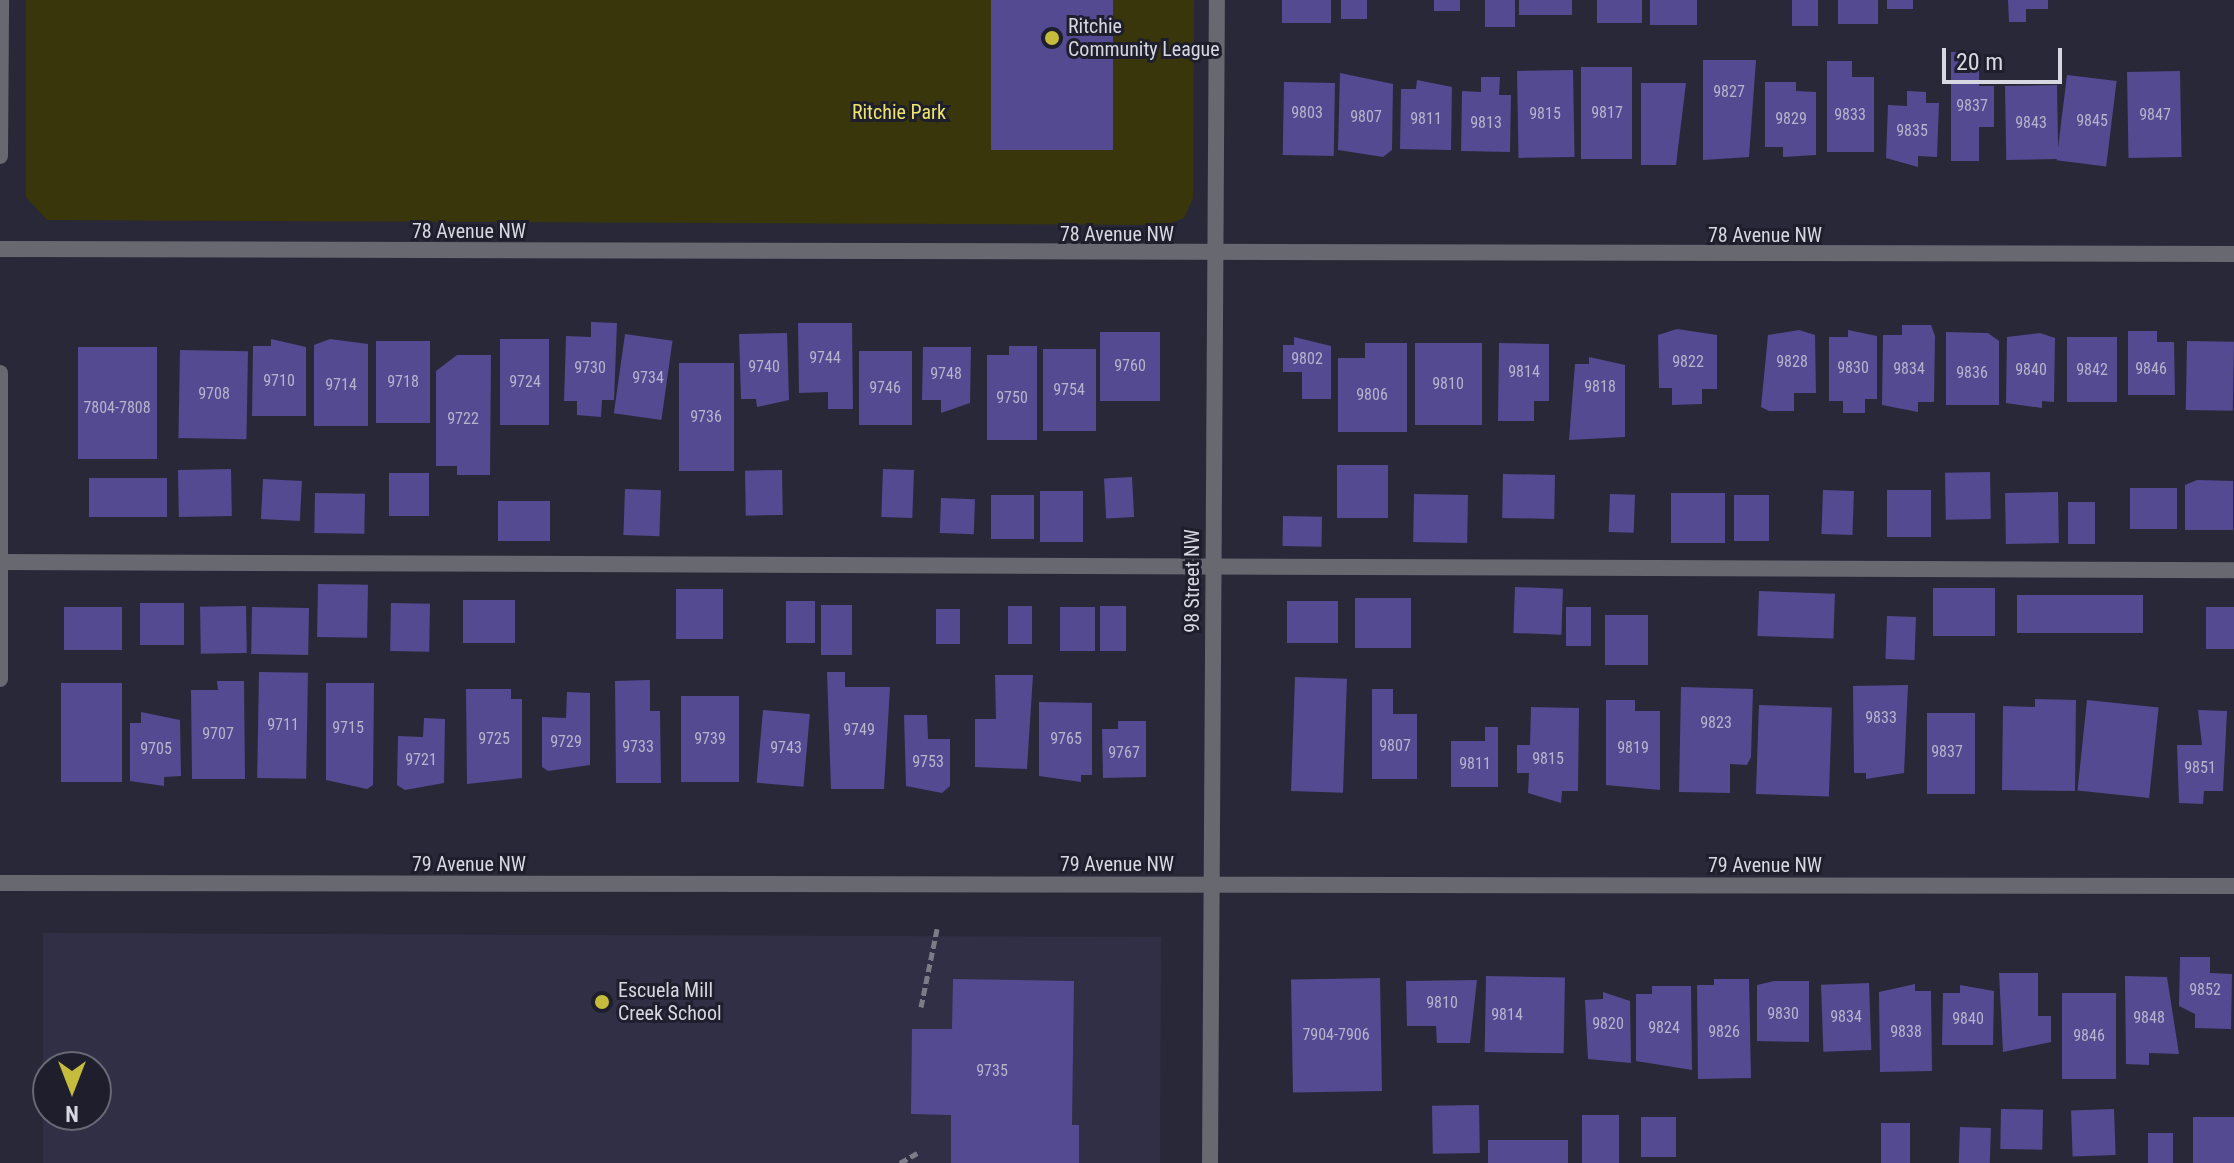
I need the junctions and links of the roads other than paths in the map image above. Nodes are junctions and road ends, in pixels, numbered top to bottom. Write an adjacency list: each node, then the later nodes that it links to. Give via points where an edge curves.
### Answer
1 (1, 0): 3 (street)
2 (1217, 0): 6 (street, 98 Street NW)
3 (0, 156)
4 (0, 249): 6 (street, 78 Avenue NW)
5 (2234, 254): 6 (street, 78 Avenue NW)
6 (1215, 255): 9 (street, 98 Street NW)
7 (0, 373): 8 (street)
8 (0, 562): 9 (street); 11 (street)
9 (1211, 565): 10 (street); 13 (street, 98 Street NW)
10 (2234, 570)
11 (0, 679)
12 (0, 883): 13 (street, 79 Avenue NW)
13 (1212, 884): 14 (street, 79 Avenue NW); 15 (street, 98 Street NW)
14 (2234, 886)
15 (1210, 1163)

